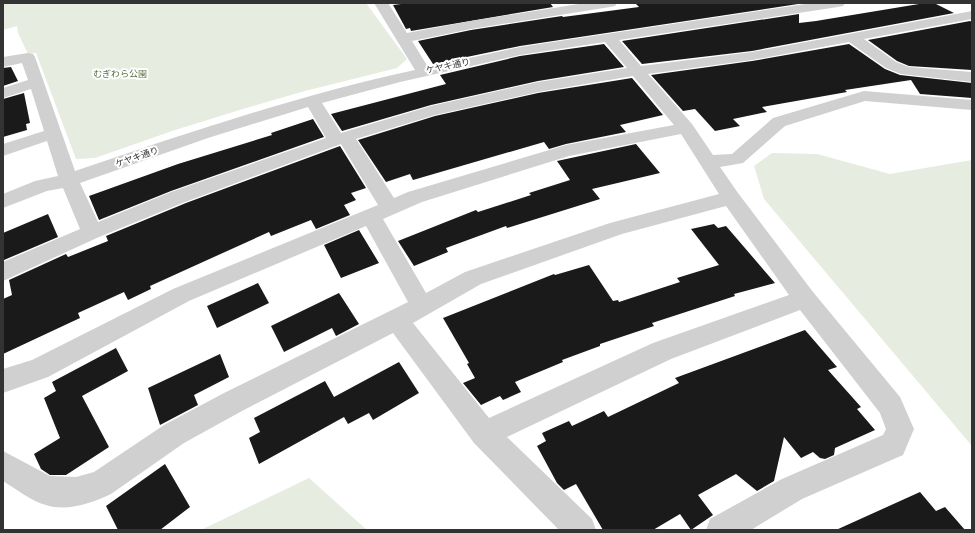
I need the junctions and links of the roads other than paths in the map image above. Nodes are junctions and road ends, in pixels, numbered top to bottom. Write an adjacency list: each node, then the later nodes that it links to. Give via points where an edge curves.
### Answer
1 (381, 3): 7 (street)
2 (610, 3): 7 (street)
3 (838, 3): 4 (street, ケヤキ通り)
4 (803, 6): 6 (street, ケヤキ通り)
5 (972, 15): 8 (street)
6 (608, 37): 10 (street, ケヤキ通り, via 520,51); 11 (street)
7 (403, 38): 10 (street)
8 (852, 38): 11 (street, via 752,56); 12 (street, via 891,66 906,71)
9 (3, 62): 13 (street, via 28,57)
10 (424, 72): 15 (street, ケヤキ通り)
11 (639, 72): 17 (street); 19 (street, via 538,87 431,111)
12 (972, 77)
13 (36, 82): 14 (street); 18 (street)
14 (3, 93)
15 (313, 101): 19 (street); 22 (street, ケヤキ通り, via 202,134)
16 (972, 105): 21 (street, via 864,96 779,122 737,159)
17 (686, 128): 21 (street); 25 (street, via 566,151 415,197)
18 (54, 133): 20 (street); 22 (street)
19 (341, 139): 25 (street); 27 (street, via 178,197)
20 (3, 150)
21 (707, 162): 23 (street)
22 (70, 180): 24 (street, ケヤキ通り, via 42,186); 26 (street, ケヤキ通り, via 38,198); 27 (street)
23 (731, 198): 29 (street); 30 (street, via 617,228 472,278)
24 (3, 201)
25 (380, 212): 30 (street); 32 (street, via 181,295 39,369)
26 (3, 213)
27 (92, 232): 28 (street)
28 (3, 272)
29 (805, 298): 33 (street, via 662,351); 36 (street, via 891,406 900,429 893,445 792,489)
30 (422, 306): 31 (street)
31 (397, 320): 33 (street); 34 (street, via 174,434 101,484 76,492 47,491)
32 (3, 381)
33 (484, 434): 35 (street)
34 (3, 465)
35 (581, 530)
36 (721, 530)

